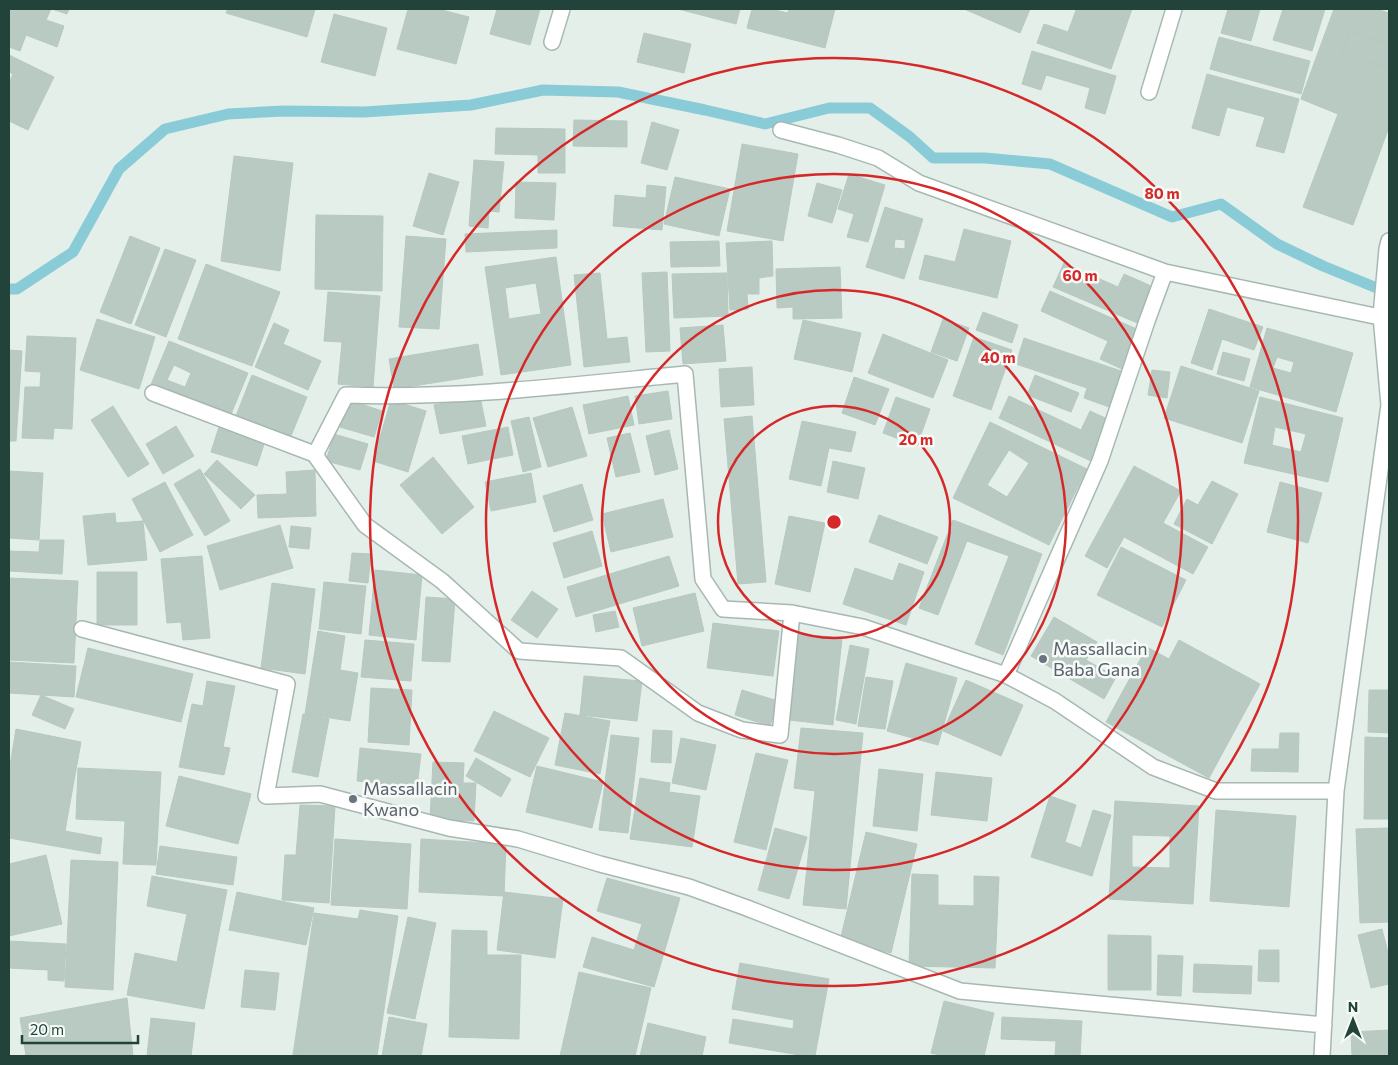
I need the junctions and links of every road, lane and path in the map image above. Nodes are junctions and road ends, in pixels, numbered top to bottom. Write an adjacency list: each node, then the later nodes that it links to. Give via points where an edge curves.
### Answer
1 (562, 9): 3 (street)
2 (1174, 9): 4 (street)
3 (552, 42)
4 (1149, 92)
5 (781, 130): 7 (street, via 878,158 919,183)
6 (1388, 245): 8 (street)
7 (1165, 272): 8 (street); 14 (street, via 1100,461)
8 (1385, 318): 10 (street)
9 (153, 393): 11 (street)
10 (1389, 405): 15 (street)
11 (317, 456): 12 (street, via 365,525 442,581 519,651 621,658 698,713 742,730 780,735); 12 (street, via 346,394 392,396 520,390 685,374 703,579 723,609)
12 (792, 613): 14 (street, via 862,627)
13 (82, 629): 16 (street, via 287,684 266,796 320,794 449,828 518,838 689,887 960,991)
14 (1006, 675): 15 (street, via 1055,701 1153,767 1216,791)
15 (1336, 791): 16 (street)
16 (1324, 1025): 17 (street)
17 (1322, 1056)

